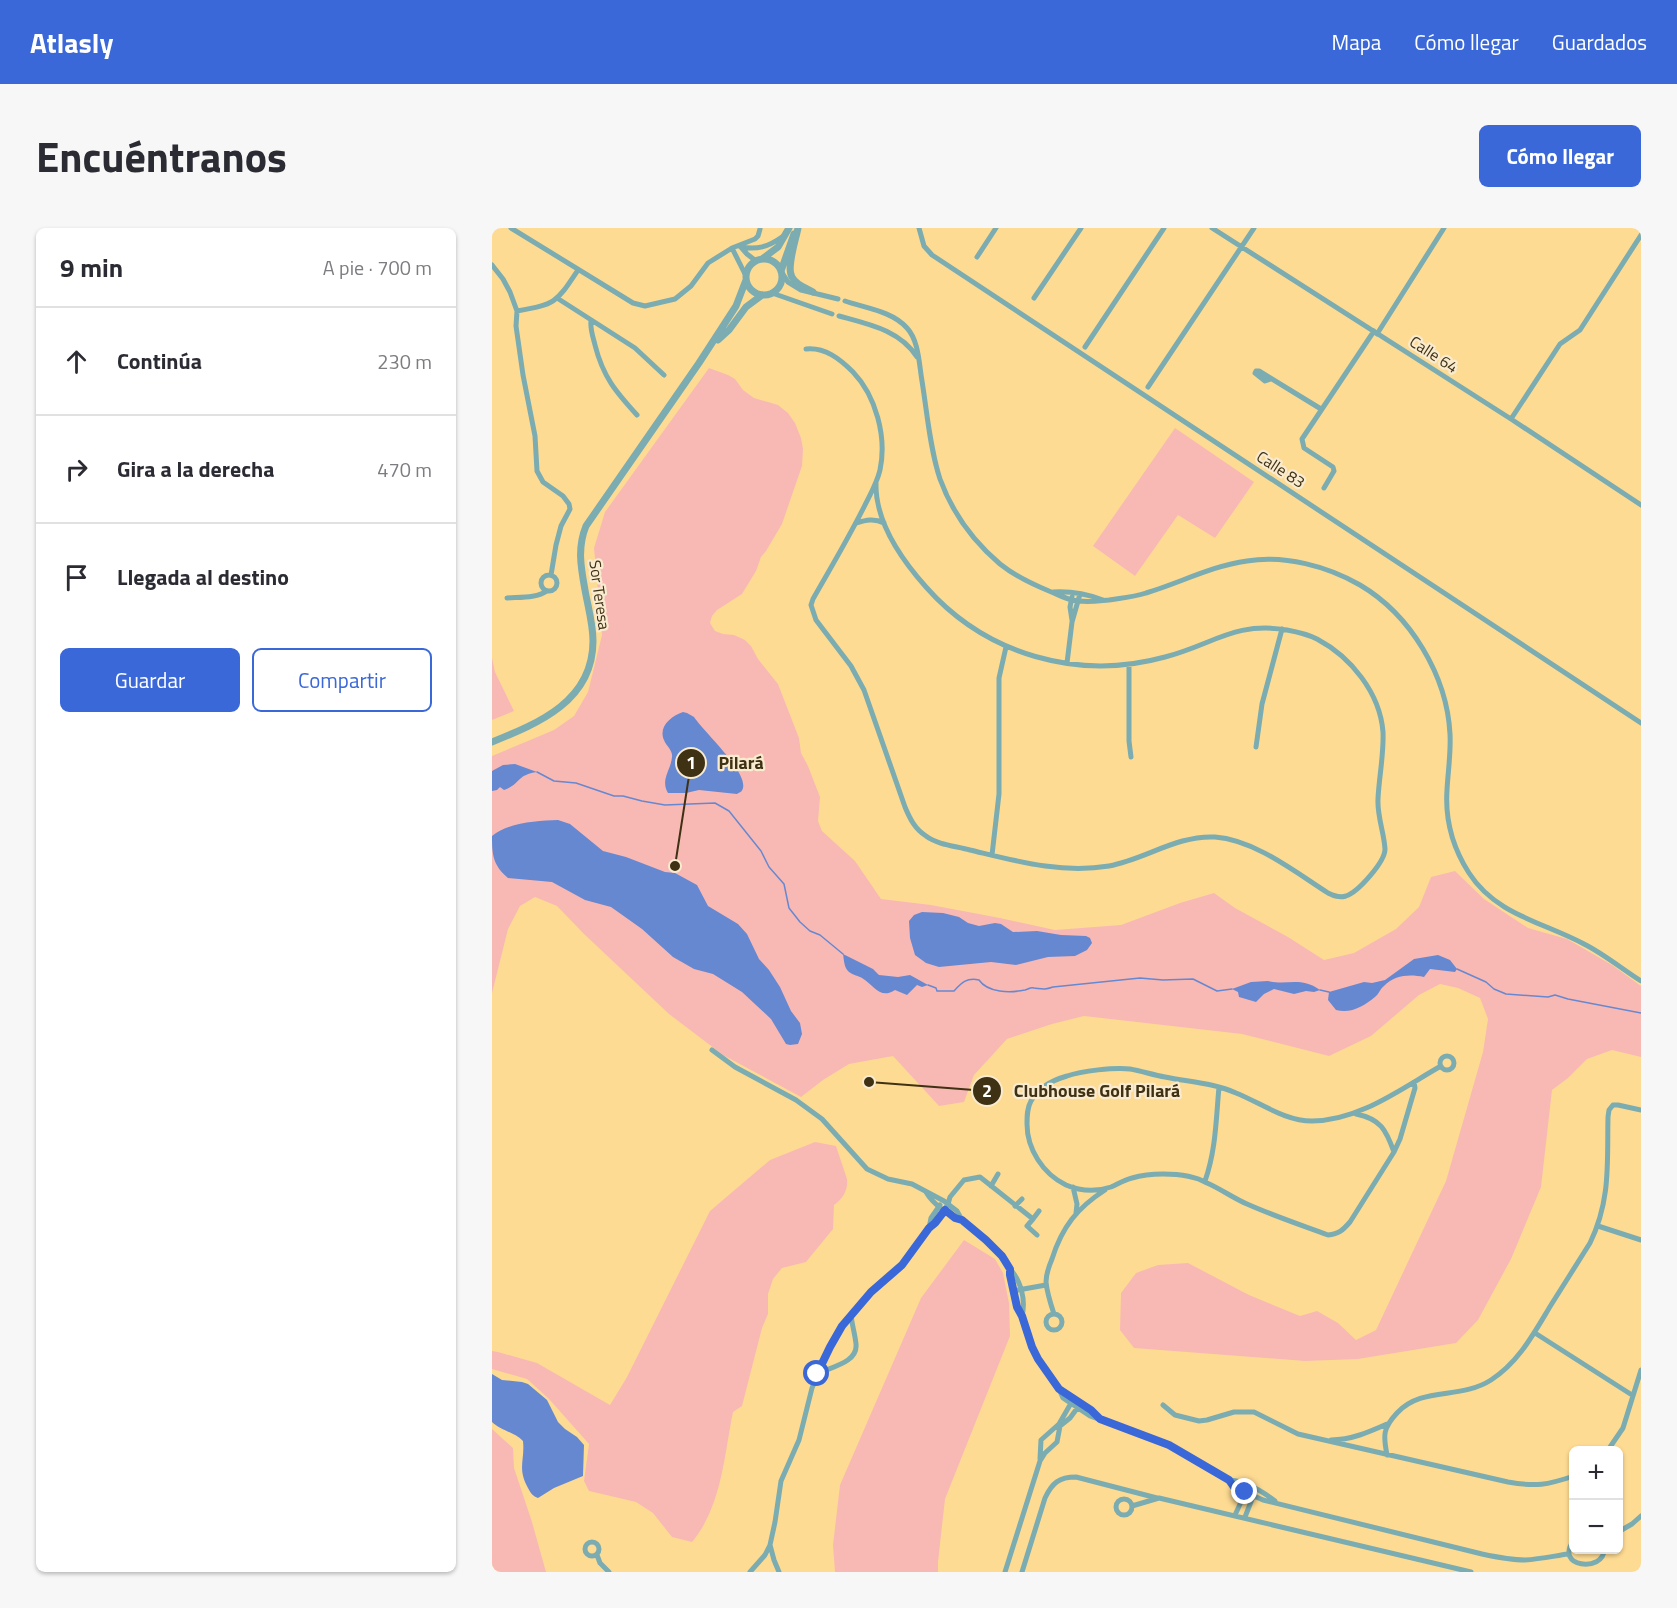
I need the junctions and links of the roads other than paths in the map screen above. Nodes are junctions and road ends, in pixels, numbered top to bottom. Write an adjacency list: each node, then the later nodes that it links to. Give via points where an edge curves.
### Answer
1 (512, 228): 20 (street)
2 (797, 228): 21 (street); 23 (street, via 790,274)
3 (919, 228): 66 (street, Calle 83, via 924,246 932,255)
4 (996, 228): 17 (street)
5 (1081, 228): 27 (street)
6 (1164, 228): 37 (street)
7 (1212, 228): 15 (street, Calle 64)
8 (1254, 228): 15 (street)
9 (1444, 228): 36 (street)
10 (760, 229): 14 (street, via 755,239)
11 (788, 230): 14 (street, via 763,248); 18 (street, Sor Teresa, via 778,247)
12 (1641, 235): 13 (street)
13 (1639, 242): 46 (street, via 1580,330 1560,344)
14 (740, 245): 16 (street); 18 (street)
15 (1241, 247): 36 (street, Calle 64); 43 (street)
16 (732, 248): 20 (street, via 708,263 681,295 645,306 633,303); 22 (street)
17 (977, 257)
18 (759, 260): 21 (street, via 772,260); 22 (street, Sor Teresa, via 749,267)
19 (492, 265): 30 (street)
20 (578, 270): 26 (street)
21 (782, 272): 23 (street, via 794,286); 24 (street, via 780,285)
22 (746, 278): 25 (street, via 750,288); 40 (street, Sor Teresa, via 736,306)
23 (813, 291): 28 (street)
24 (771, 293): 25 (street, Sor Teresa); 32 (street)
25 (762, 295): 40 (street, Sor Teresa, via 746,307)
26 (557, 298): 30 (street, via 549,304); 34 (street)
27 (1034, 298)
28 (838, 299)
29 (845, 301): 31 (street)
30 (517, 310): 52 (street, via 537,471 570,509 561,525)
31 (875, 311): 35 (street); 39 (street, via 904,324 911,333)
32 (832, 314)
33 (839, 316): 35 (street)
34 (591, 321): 41 (street, via 635,348); 45 (street, via 604,374)
35 (872, 326): 39 (street, via 904,340)
36 (1376, 333): 44 (street); 46 (street, Calle 64)
37 (1085, 347)
38 (806, 349): 47 (street, via 816,348 836,357 859,378 868,393 882,440)
39 (919, 361): 54 (street, via 934,455 951,504 972,537 1003,567)
40 (699, 363): 67 (street, Sor Teresa, via 584,532 580,562 593,648 582,682 554,713)
41 (664, 375)
42 (1271, 379): 44 (street)
43 (1148, 387)
44 (1321, 409): 48 (street, via 1302,441 1304,448 1333,466)
45 (637, 415)
46 (1511, 419): 49 (street, Calle 64)
47 (876, 483): 50 (street); 51 (street)
48 (1324, 488)
49 (1641, 505)
50 (856, 523): 51 (street); 70 (street, via 813,599 812,612 864,690 910,820 928,838)
51 (884, 523): 63 (street, via 906,563 933,595 963,621)
52 (551, 575): 53 (street, via 542,581); 53 (street, via 557,585)
53 (547, 591): 57 (street)
54 (1051, 592): 55 (street); 58 (street)
55 (1073, 593): 56 (street); 58 (street)
56 (1080, 594): 59 (street); 60 (street)
57 (507, 598)
58 (1072, 600): 60 (street); 61 (street)
59 (1104, 600): 60 (street); 71 (street, via 1149,592 1205,570 1249,560 1305,564 1360,585 1385,604 1415,638 1436,674 1450,732 1447,810 1451,835 1470,875 1483,890 1520,916 1583,943)
60 (1079, 601): 61 (street)
61 (1072, 622): 64 (street)
62 (1282, 629): 65 (street, via 1247,628 1184,652); 68 (street, via 1262,704); 70 (street, via 1315,638 1346,660 1365,682 1382,722 1378,802 1384,855 1352,893 1344,897 1328,893 1248,845 1215,837 1178,841 1138,858 1082,870)
63 (1006, 647): 64 (street); 70 (street, via 999,678 999,794)
64 (1067, 663): 65 (street)
65 (1129, 665): 69 (street)
66 (1641, 723)
67 (492, 742)
68 (1256, 747)
69 (1131, 758)
70 (992, 855)
71 (1641, 981)
72 (712, 1050): 89 (street, via 822,1119 867,1169 912,1184)
73 (1441, 1066): 74 (street)
74 (1414, 1082): 77 (street); 78 (street)
75 (1219, 1087): 77 (street, via 1298,1119 1312,1121); 81 (street, via 1215,1138); 84 (street, via 1115,1068 1069,1075 1040,1090 1028,1109 1030,1147 1054,1179)
76 (1641, 1110): 96 (street, via 1618,1105 1609,1110 1607,1185)
77 (1355, 1113): 78 (street, via 1384,1129)
78 (1394, 1152): 81 (street, via 1350,1222 1336,1234 1328,1235 1264,1211)
79 (998, 1174): 83 (street)
80 (984, 1181): 82 (street); 83 (street); 89 (street, via 964,1180)
81 (1205, 1181): 85 (street, via 1148,1175)
82 (979, 1186)
83 (991, 1186): 86 (street)
84 (1073, 1187): 85 (street, via 1085,1191); 93 (street)
85 (1109, 1187): 93 (street)
86 (1001, 1195): 88 (street); 90 (street)
87 (1022, 1199): 90 (street)
88 (996, 1200)
89 (944, 1205): 99 (street, via 957,1211 994,1247); 104 (street, via 931,1218 929,1228 902,1265)
90 (1016, 1206): 92 (street)
91 (1039, 1211): 95 (street)
92 (1023, 1212): 94 (street); 95 (street)
93 (1076, 1213): 100 (street, via 1056,1248)
94 (1019, 1218)
95 (1033, 1219): 97 (street, via 1027,1227)
96 (1598, 1226): 98 (street); 106 (street)
97 (1037, 1235)
98 (1641, 1240)
99 (1010, 1269): 101 (street); 102 (street)
100 (1046, 1285): 101 (street); 103 (street)
101 (1021, 1290): 102 (street); 105 (street)
102 (1014, 1291): 105 (street)
103 (1054, 1314)
104 (851, 1315): 108 (street); 108 (street, via 854,1353 848,1360)
105 (1022, 1316): 110 (street, via 1038,1359 1063,1398)
106 (1534, 1333): 109 (street); 113 (street, via 1522,1352 1489,1381 1473,1389 1418,1398)
107 (1641, 1370): 109 (street)
108 (817, 1374): 129 (street, via 799,1440 781,1481)
109 (1632, 1395): 115 (street, via 1623,1428)
110 (1072, 1401): 111 (street); 117 (street, via 1059,1424 1041,1440)
111 (1079, 1405): 117 (street, via 1060,1426 1057,1442); 119 (street, via 1100,1419 1169,1445)
112 (1163, 1405): 114 (street, via 1175,1415 1199,1421 1234,1412 1254,1412 1290,1431)
113 (1387, 1425): 114 (street, via 1343,1440); 116 (street)
114 (1322, 1440): 116 (street)
115 (1611, 1446)
116 (1387, 1455): 118 (street, via 1531,1486)
117 (1040, 1461): 137 (street)
118 (1569, 1478)
119 (1229, 1480): 120 (street); 121 (street)
120 (1248, 1486): 121 (street); 122 (street)
121 (1245, 1492): 122 (street); 125 (street)
122 (1255, 1493): 127 (street); 131 (street, via 1263,1500 1482,1554 1523,1560)
123 (1159, 1498): 124 (street); 125 (street); 138 (street, via 1076,1477 1058,1481 1045,1498)
124 (1132, 1506)
125 (1235, 1515): 127 (street)
126 (1641, 1516): 128 (street)
127 (1245, 1517): 139 (street)
128 (1623, 1529)
129 (770, 1545): 135 (street); 136 (street)
130 (1569, 1548): 131 (street)
131 (1568, 1554): 132 (street, via 1578,1568 1590,1570 1600,1564)
132 (1604, 1554)
133 (597, 1555): 134 (street)
134 (609, 1572)
135 (750, 1572)
136 (779, 1572)
137 (1005, 1572)
138 (1022, 1572)
139 (1471, 1572)

